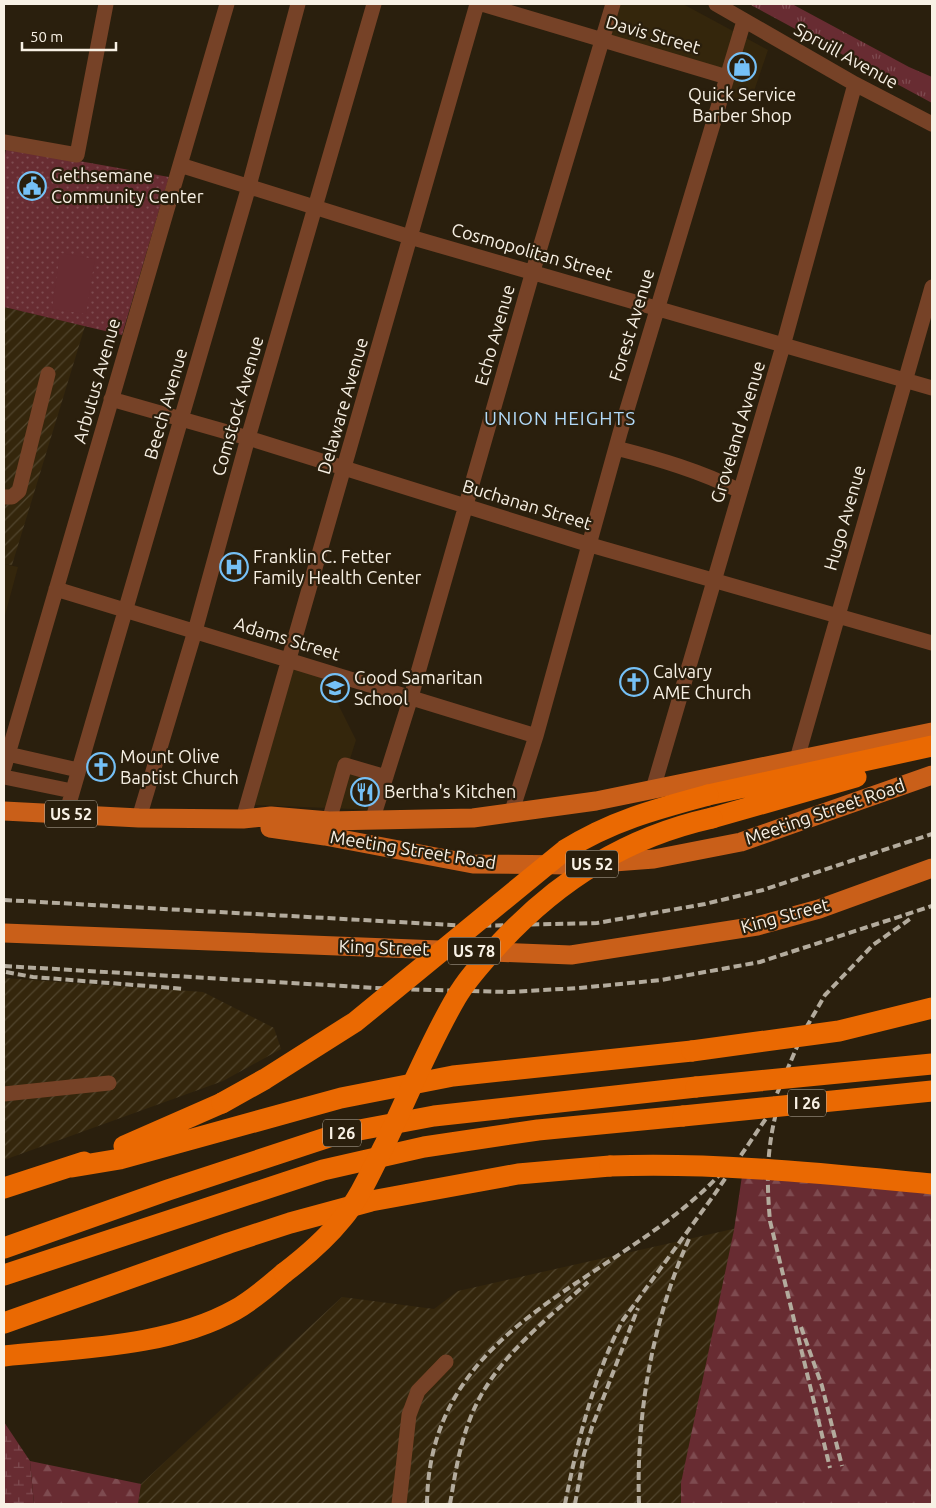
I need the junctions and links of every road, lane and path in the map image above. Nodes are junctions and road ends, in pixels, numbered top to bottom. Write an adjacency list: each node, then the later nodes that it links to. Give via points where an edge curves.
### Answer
1 (106, 4): 14 (street, via 77,155)
2 (227, 4): 15 (street, Arbutus Avenue)
3 (298, 4): 16 (street, Beech Avenue)
4 (374, 4): 17 (street, Comstock Avenue)
5 (478, 4): 18 (street, Delaware Avenue)
6 (482, 4): 10 (street, Davis Street)
7 (613, 4): 10 (street, Echo Avenue)
8 (716, 4): 9 (street, Spruill Avenue)
9 (744, 20): 11 (street, Forest Avenue); 12 (street, Spruill Avenue)
10 (603, 40): 11 (street, Davis Street); 19 (street, Echo Avenue)
11 (727, 77): 21 (street, Forest Avenue)
12 (856, 84): 13 (street, Spruill Avenue); 22 (street, Groveland Avenue)
13 (932, 124)
14 (4, 142)
15 (180, 165): 16 (street, Cosmopolitan Street); 26 (street, Arbutus Avenue)
16 (249, 186): 17 (street, Cosmopolitan Street); 27 (street, Beech Avenue)
17 (316, 208): 18 (street, Cosmopolitan Street); 28 (street, Comstock Avenue)
18 (410, 237): 19 (street, Cosmopolitan Street); 30 (street, Delaware Avenue)
19 (533, 271): 21 (street, Cosmopolitan Street); 33 (street, Echo Avenue)
20 (932, 287): 24 (street, Hugo Avenue)
21 (657, 308): 22 (street, Cosmopolitan Street); 29 (street, Forest Avenue)
22 (783, 346): 24 (street, Cosmopolitan Street); 31 (street, Groveland Avenue)
23 (48, 374): 32 (street, via 19,491 12,497)
24 (905, 380): 25 (street, Cosmopolitan Street); 38 (street, Hugo Avenue)
25 (932, 388)
26 (111, 399): 27 (street, Buchanan Street); 36 (street, Arbutus Avenue)
27 (181, 418): 28 (street, Buchanan Street); 37 (street, Beech Avenue)
28 (248, 438): 30 (street, Buchanan Street); 39 (street, Comstock Avenue)
29 (616, 448): 31 (street, via 668,461); 34 (street, Forest Avenue)
30 (345, 468): 33 (street, Buchanan Street); 41 (street, Delaware Avenue)
31 (740, 491): 35 (street, Groveland Avenue)
32 (4, 497)
33 (466, 505): 34 (street, Buchanan Street); 42 (street, Echo Avenue)
34 (587, 544): 35 (street, Buchanan Street); 44 (street, Forest Avenue)
35 (714, 579): 38 (street, Buchanan Street); 53 (street, Groveland Avenue)
36 (56, 589): 37 (street, Adams Street); 48 (street, Arbutus Avenue)
37 (125, 610): 39 (street, Adams Street); 49 (street, Beech Avenue)
38 (837, 615): 40 (street, Buchanan Street); 47 (street, Hugo Avenue)
39 (195, 631): 41 (street, Adams Street); 58 (street, Comstock Avenue)
40 (932, 643)
41 (289, 659): 42 (street, Adams Street); 59 (street, Delaware Avenue)
42 (411, 698): 44 (street, Adams Street); 52 (street, Echo Avenue)
43 (932, 732): 47 (main road, Meeting Street Road / US 52)
44 (536, 736): 57 (street, Forest Avenue)
45 (932, 746): 69 (highway, bridge, via 708,795 633,816 589,835 565,850 355,1022 274,1074 222,1102)
46 (932, 755): 75 (highway, bridge, via 670,828 633,842 606,857 556,891 477,968 456,998 368,1178 343,1218 313,1250 236,1310 211,1322 180,1332 93,1347)
47 (797, 759): 53 (main road, Meeting Street Road / US 52)
48 (6, 761): 49 (street)
49 (78, 770): 54 (street, Beech Avenue)
50 (932, 775): 59 (main road, Meeting Street Road / US 52, via 741,842 654,859 574,865 473,864 265,827)
51 (4, 777): 54 (street)
52 (386, 777): 60 (street, via 345,765); 61 (street, Echo Avenue)
53 (653, 789): 57 (main road, Meeting Street Road / US 52)
54 (72, 791): 56 (street, Beech Avenue)
55 (4, 811): 56 (main road, Meeting Street Road / US 52)
56 (66, 814): 58 (main road, Meeting Street Road / US 52)
57 (511, 814): 61 (main road, Meeting Street Road / US 52)
58 (138, 818): 59 (main road, Meeting Street Road / US 52)
59 (242, 819): 60 (main road, Meeting Street Road / US 52, via 271,816)
60 (329, 821): 61 (main road, Meeting Street Road / US 52)
61 (372, 821)
62 (932, 868): 63 (main road, King Street / US 78, via 819,909 757,926 571,955)
63 (4, 933)
64 (932, 1008): 69 (highway, bridge, via 839,1030 692,1051 453,1076 341,1098 120,1159)
65 (932, 1064): 72 (highway, I 26, bridge, via 434,1116 338,1134)
66 (109, 1083): 68 (street)
67 (932, 1091): 73 (highway, I 26, bridge, via 538,1130 443,1144 323,1170)
68 (4, 1094)
69 (72, 1167): 71 (highway)
70 (932, 1184): 74 (highway, bridge, via 652,1164 518,1174 371,1202 290,1223)
71 (4, 1188)
72 (4, 1248)
73 (4, 1275)
74 (4, 1323)
75 (4, 1356)
76 (446, 1362): 77 (street, via 418,1391 409,1415)
77 (399, 1504)

